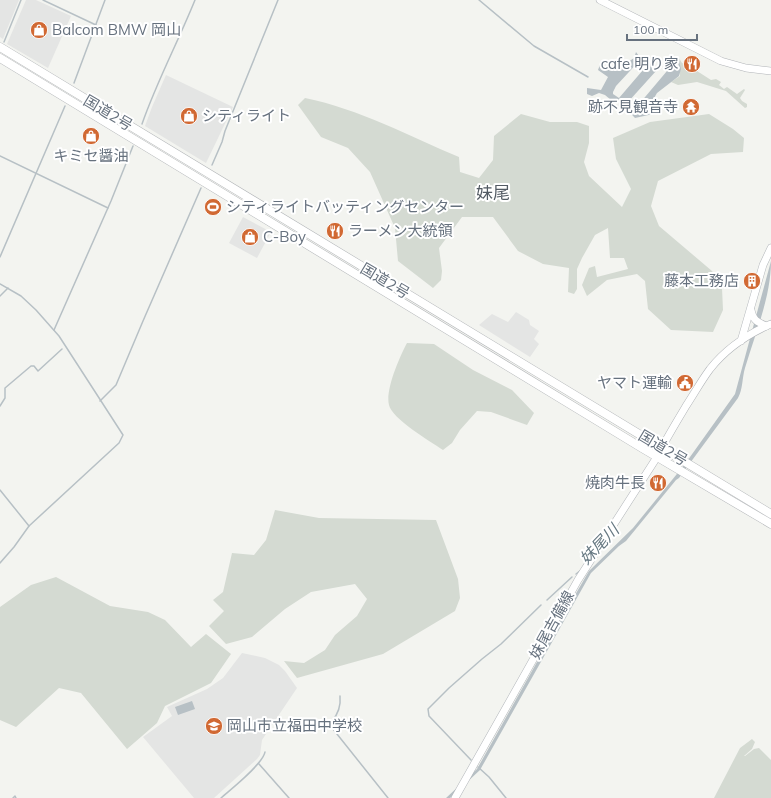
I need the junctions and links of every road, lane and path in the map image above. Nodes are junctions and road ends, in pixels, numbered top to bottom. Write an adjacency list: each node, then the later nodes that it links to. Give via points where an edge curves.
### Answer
1 (600, 0): 4 (main road, via 721,61)
2 (0, 47): 9 (highway, 国道2号)
3 (0, 58): 10 (highway, 国道2号)
4 (771, 71)
5 (771, 248): 6 (main road, via 763,265)
6 (751, 310): 7 (main road, via 755,321); 8 (main road)
7 (768, 325): 8 (main road, 妹尾吉備線)
8 (741, 341): 9 (main road, 妹尾吉備線, via 709,370)
9 (662, 448): 10 (main road, 妹尾吉備線); 11 (highway, 国道2号)
10 (657, 456): 12 (highway, 国道2号); 13 (main road, 妹尾吉備線, via 578,580)
11 (771, 514)
12 (771, 524)
13 (455, 798)

